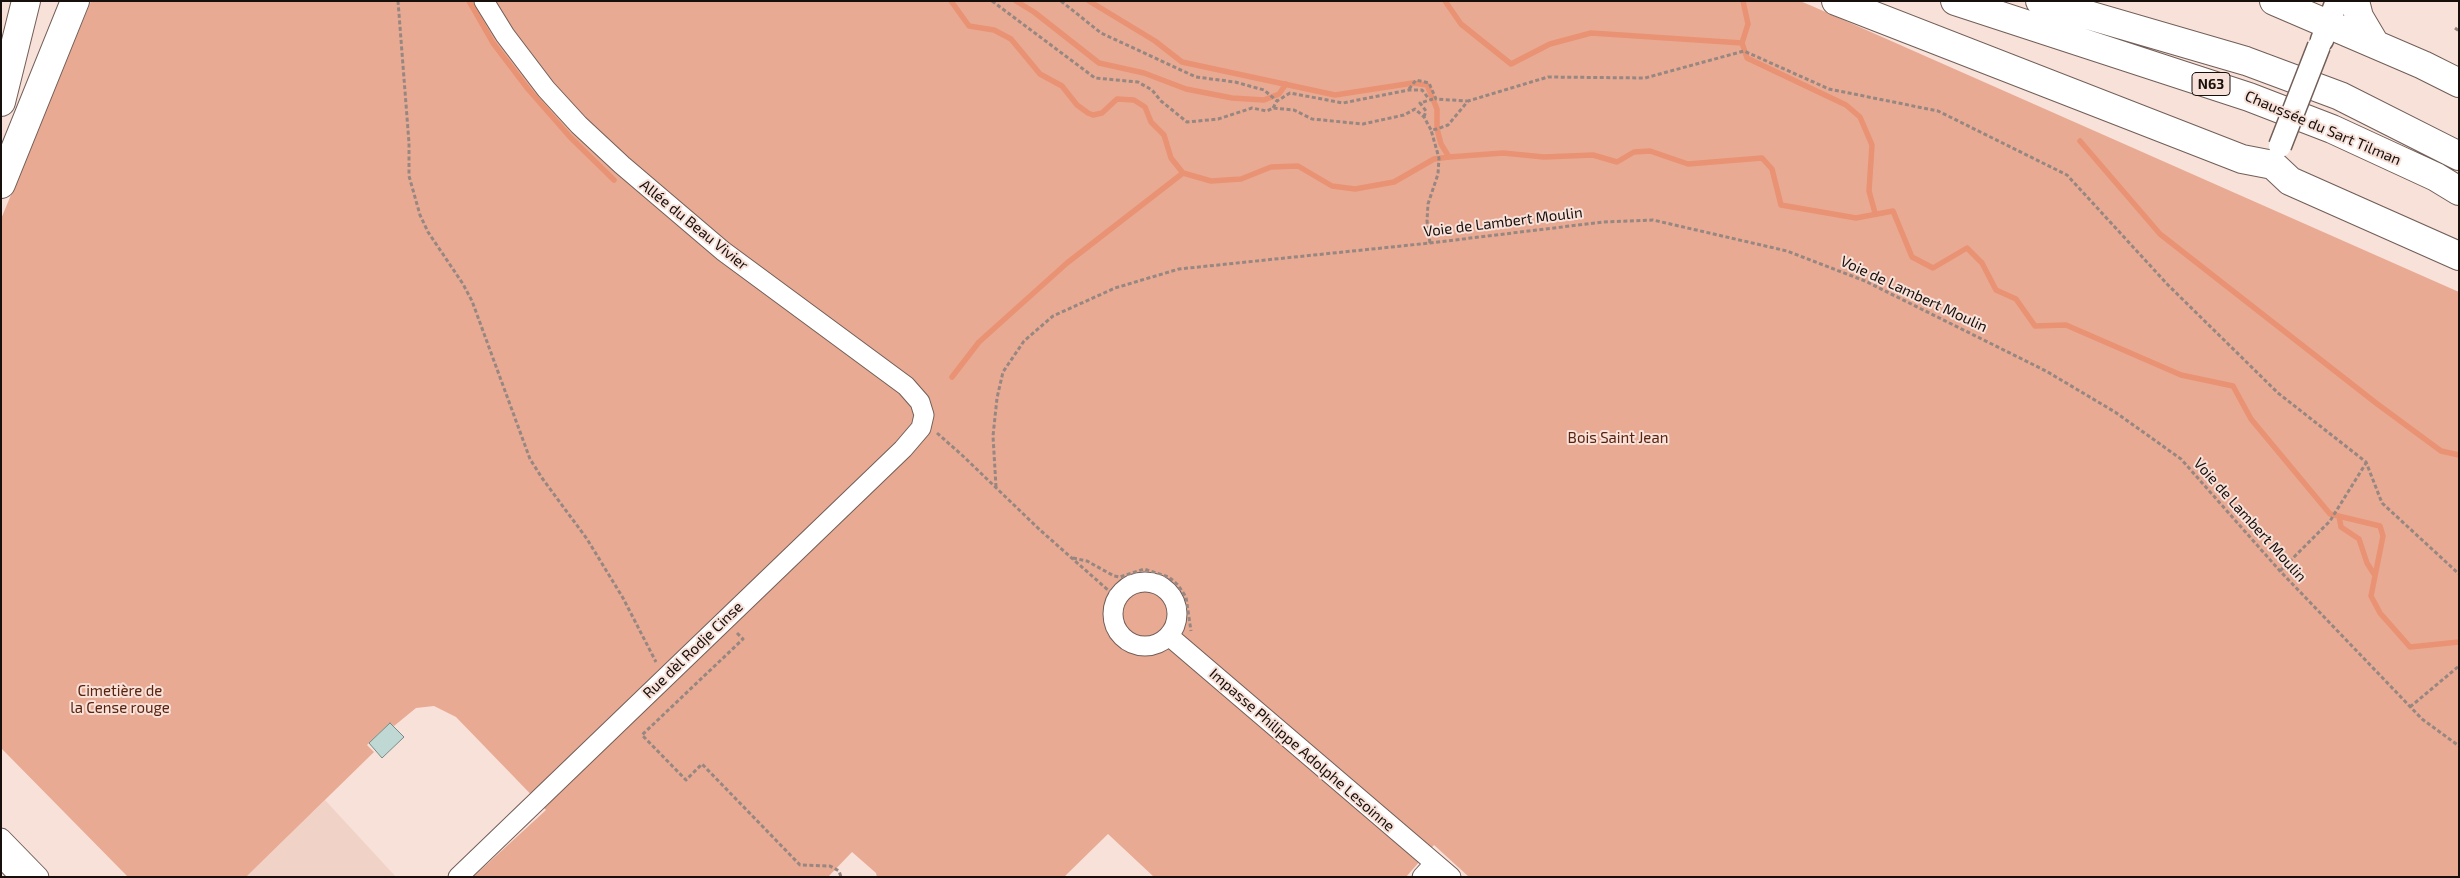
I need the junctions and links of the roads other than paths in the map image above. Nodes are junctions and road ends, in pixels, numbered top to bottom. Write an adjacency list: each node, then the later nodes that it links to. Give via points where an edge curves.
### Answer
1 (26, 1): 13 (highway)
2 (55, 1): 14 (highway)
3 (75, 1): 17 (highway)
4 (484, 1): 20 (street, Allée du Beau Vivier, via 518,53 579,125 651,192 723,251 906,386 920,402)
5 (1836, 1): 15 (highway, via 2242,159)
6 (1954, 1): 18 (highway, Chaussée du Sart Tilman / N63, via 2249,96 2332,129)
7 (2040, 1): 16 (highway, Chaussée du Sart Tilman / N63, via 2246,61 2340,96)
8 (2274, 1): 10 (highway)
9 (2355, 1): 11 (highway, via 2359,17)
10 (2328, 24): 11 (highway); 15 (street, bridge)
11 (2375, 44): 12 (highway)
12 (2459, 83)
13 (1, 102)
14 (1, 142)
15 (2277, 156): 19 (highway, via 2290,181)
16 (2459, 156)
17 (1, 184)
18 (2459, 191)
19 (2459, 256)
20 (923, 422): 27 (street, Rue dèl Rodje Cinse, via 917,435 903,449)
21 (1170, 636): 21 (street, via 1178,612 1173,597 1166,589 1157,584 1137,583 1127,587 1117,598 1113,614 1115,625 1129,642 1150,646); 24 (street, Impasse Philippe Adolphe Lesoinne)
22 (1, 838): 26 (street)
23 (1, 857): 25 (street)
24 (1428, 870): 28 (street, Impasse Philippe Adolphe Lesoinne)
25 (20, 877)
26 (39, 877)
27 (458, 877)
28 (1451, 877)

